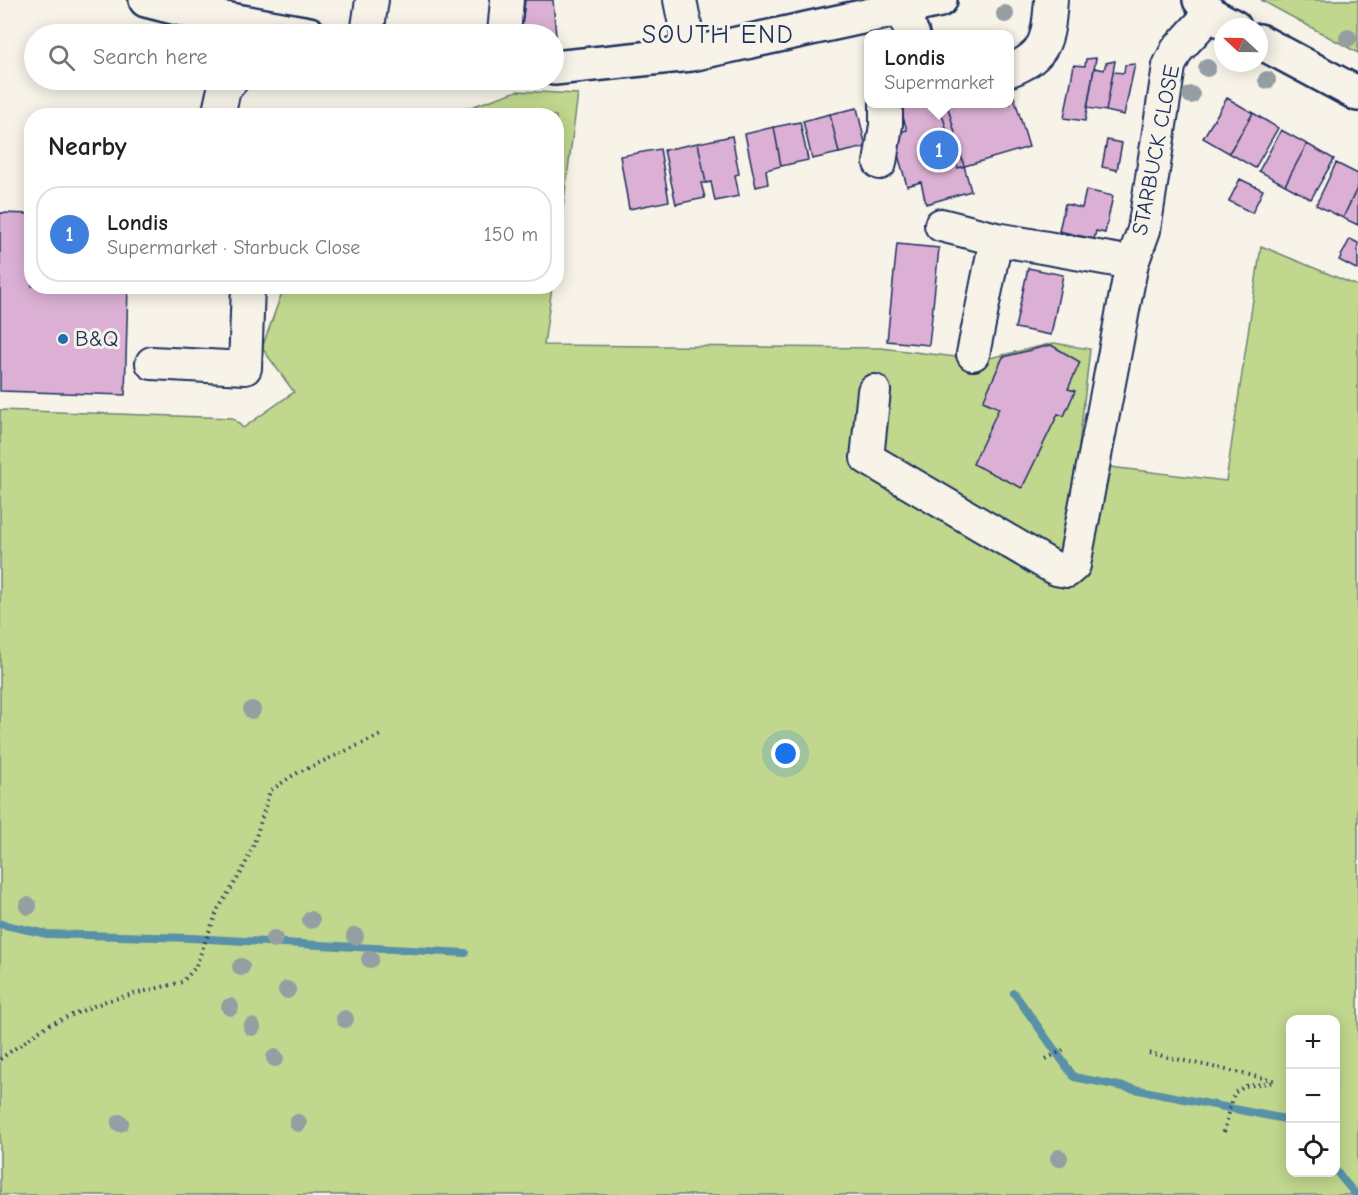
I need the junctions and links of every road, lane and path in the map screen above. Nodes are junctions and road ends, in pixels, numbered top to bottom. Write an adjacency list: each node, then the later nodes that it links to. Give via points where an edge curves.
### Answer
1 (146, 0): 9 (main road)
2 (372, 0): 10 (street)
3 (507, 0): 11 (street)
4 (680, 0): 14 (street)
5 (940, 0): 8 (main road)
6 (1051, 0): 16 (street, via 1043,48)
7 (1214, 14): 22 (street, STARBUCK CLOSE, via 1176,51 1169,66 1144,230)
8 (906, 22): 12 (main road)
9 (209, 24)
10 (368, 24)
11 (505, 24)
12 (868, 25): 14 (main road)
13 (1268, 45): 17 (main road)
14 (691, 54): 15 (main road)
15 (564, 67)
16 (1014, 68)
17 (1358, 94)
18 (886, 108): 19 (street)
19 (880, 163)
20 (941, 225): 21 (street, STARBUCK CLOSE)
21 (996, 239): 22 (street, STARBUCK CLOSE); 24 (street)
22 (1132, 263): 26 (street, STARBUCK CLOSE, via 1111,370 1113,406 1074,565 1067,571 1056,569 867,458)
23 (248, 294): 25 (street, via 245,368)
24 (973, 354)
25 (152, 363)
26 (874, 391)
27 (384, 734): 30 (path, via 295,774 270,791 253,847 214,920 195,968 182,982 106,1001 48,1024)
28 (1067, 1048): 31 (path)
29 (1149, 1053): 32 (path, via 1277,1081 1246,1086 1233,1097)
30 (0, 1059)
31 (1046, 1059)
32 (1224, 1132)

